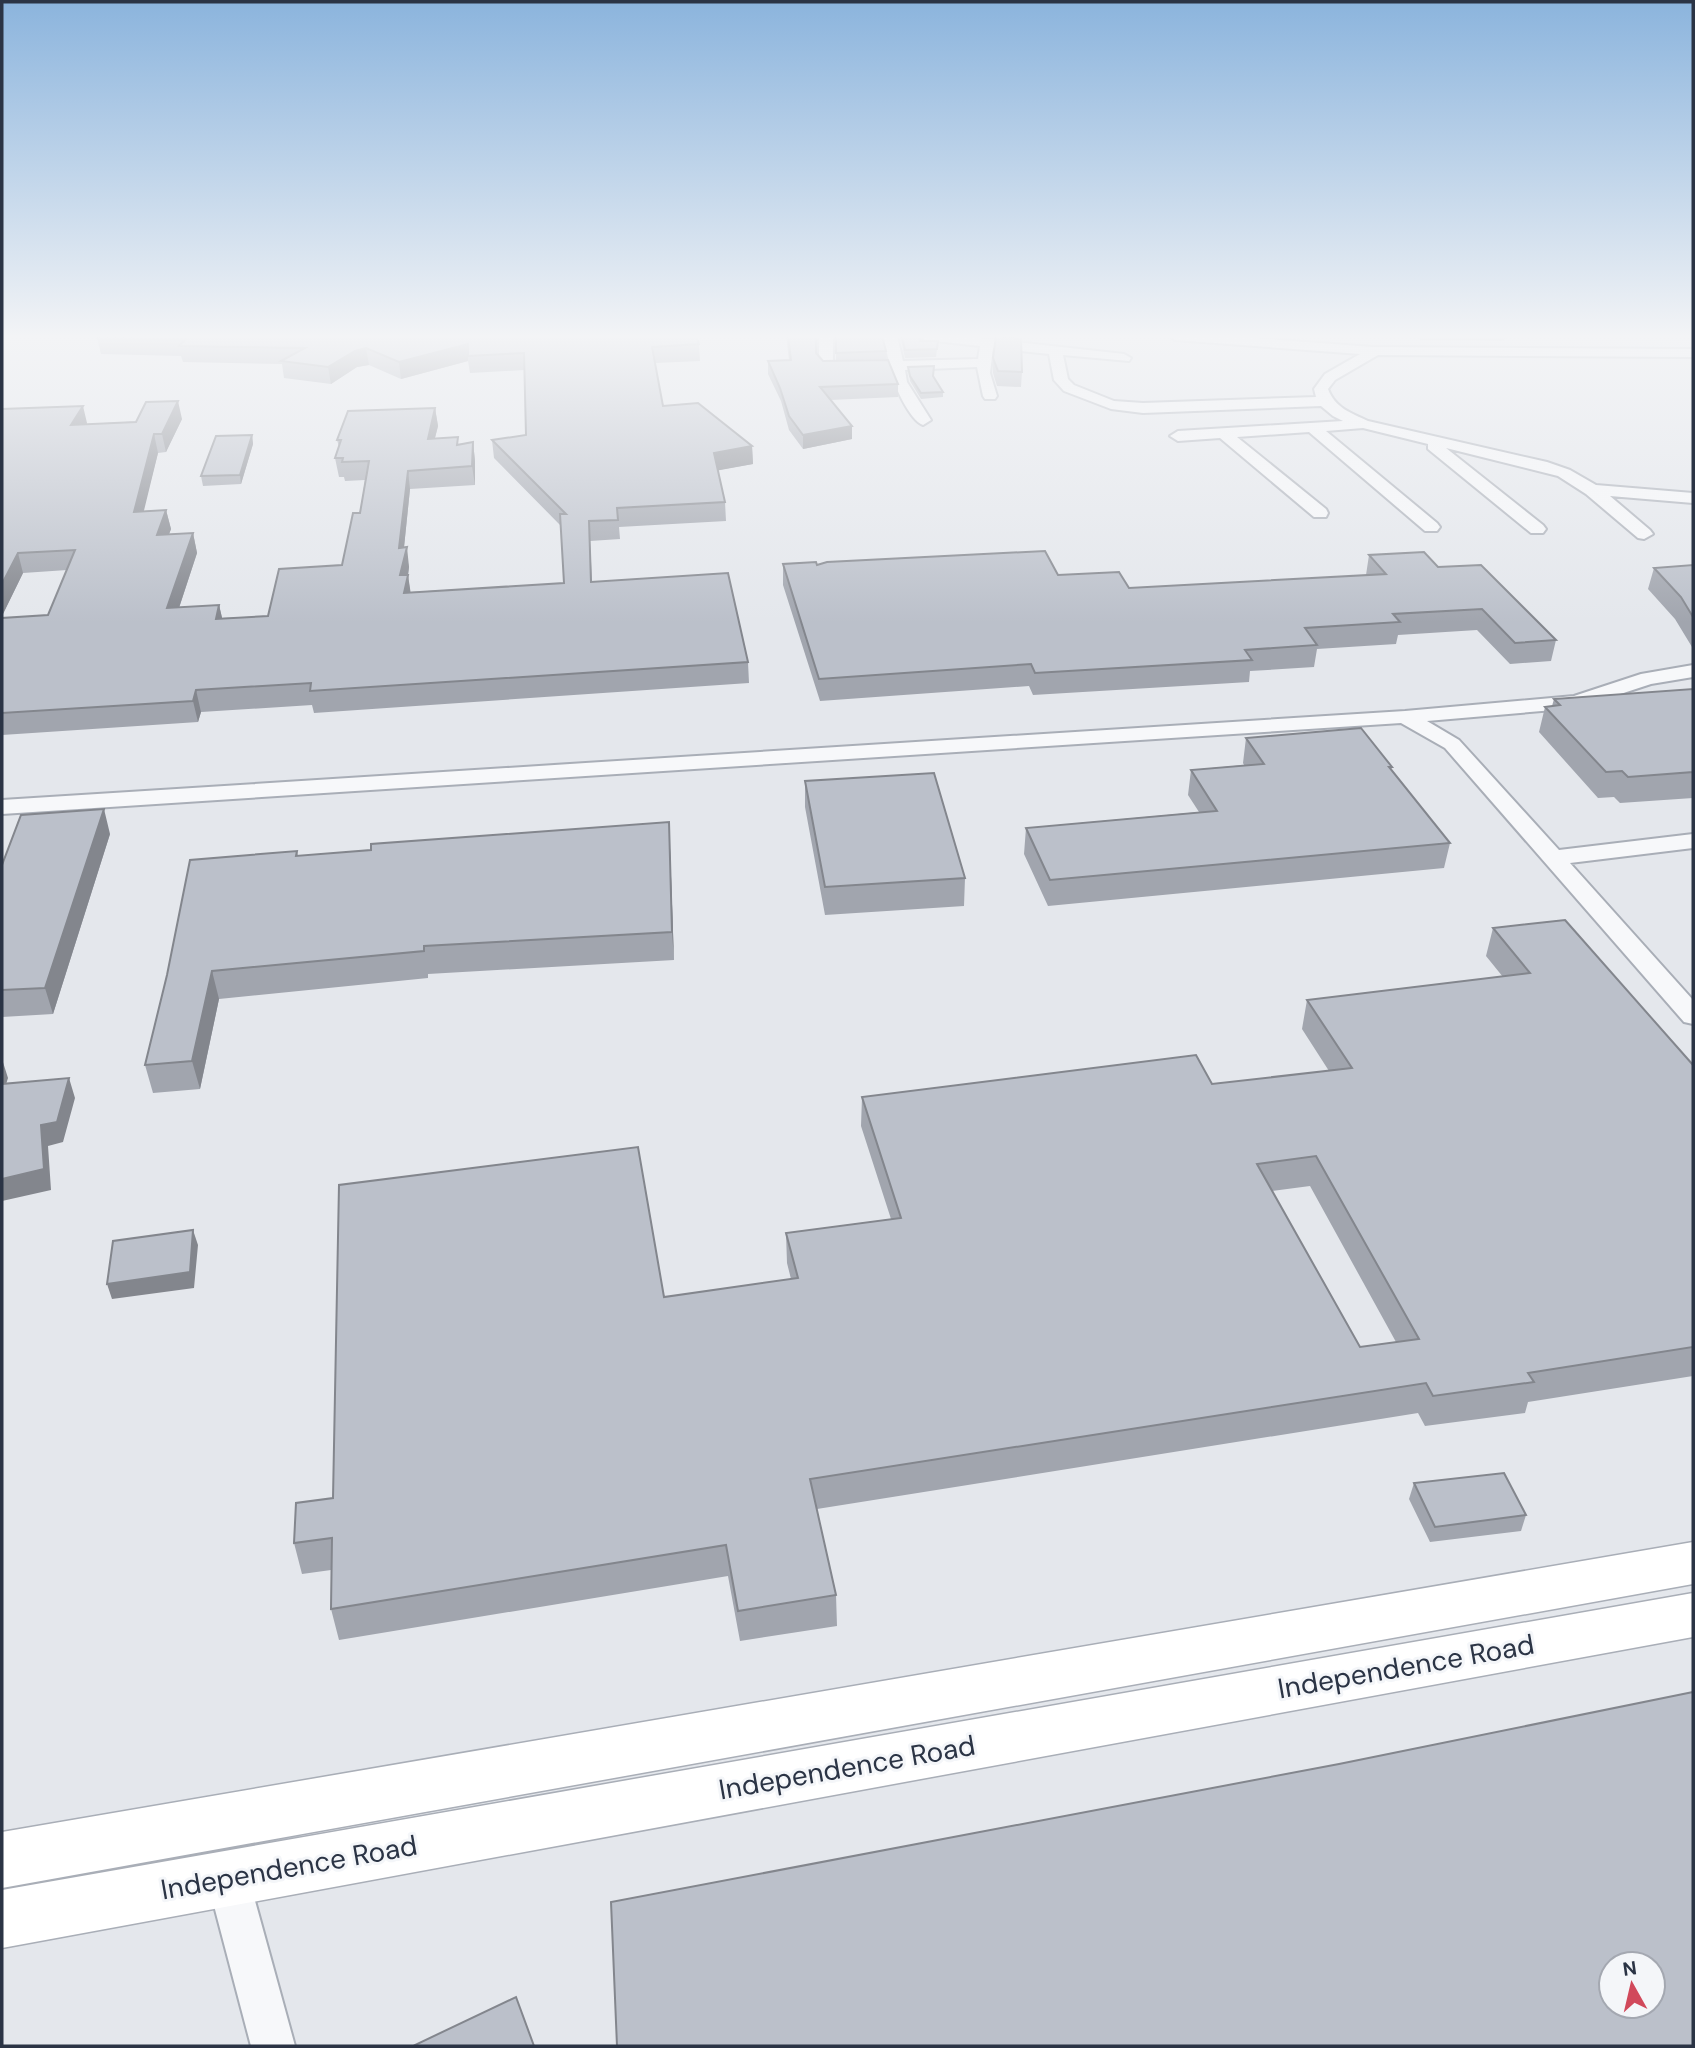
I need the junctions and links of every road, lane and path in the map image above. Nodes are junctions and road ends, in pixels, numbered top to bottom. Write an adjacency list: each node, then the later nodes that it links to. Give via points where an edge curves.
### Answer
1 (1244, 432): 4 (street)
2 (1317, 432): 10 (street)
3 (1392, 432): 6 (street)
4 (1223, 433): 5 (street); 9 (street)
5 (1178, 436)
6 (1427, 441): 7 (street, via 1541,465); 11 (street)
7 (1592, 490): 8 (street); 12 (street)
8 (1693, 498)
9 (1320, 513)
10 (1431, 527)
11 (1537, 529)
12 (1644, 534)
13 (1693, 671): 15 (street, via 1623,684)
14 (1667, 695): 15 (street)
15 (1577, 702): 16 (street)
16 (1405, 717): 17 (street); 19 (street, via 1452,744)
17 (2, 807)
18 (1693, 841): 19 (street)
19 (1552, 858): 20 (street)
20 (1693, 1016)
21 (1693, 1563): 23 (main road, Independence Road)
22 (1693, 1615): 24 (main road, Independence Road)
23 (2, 1860)
24 (228, 1879): 25 (main road, Independence Road); 26 (street)
25 (2, 1919)
26 (273, 2046)

